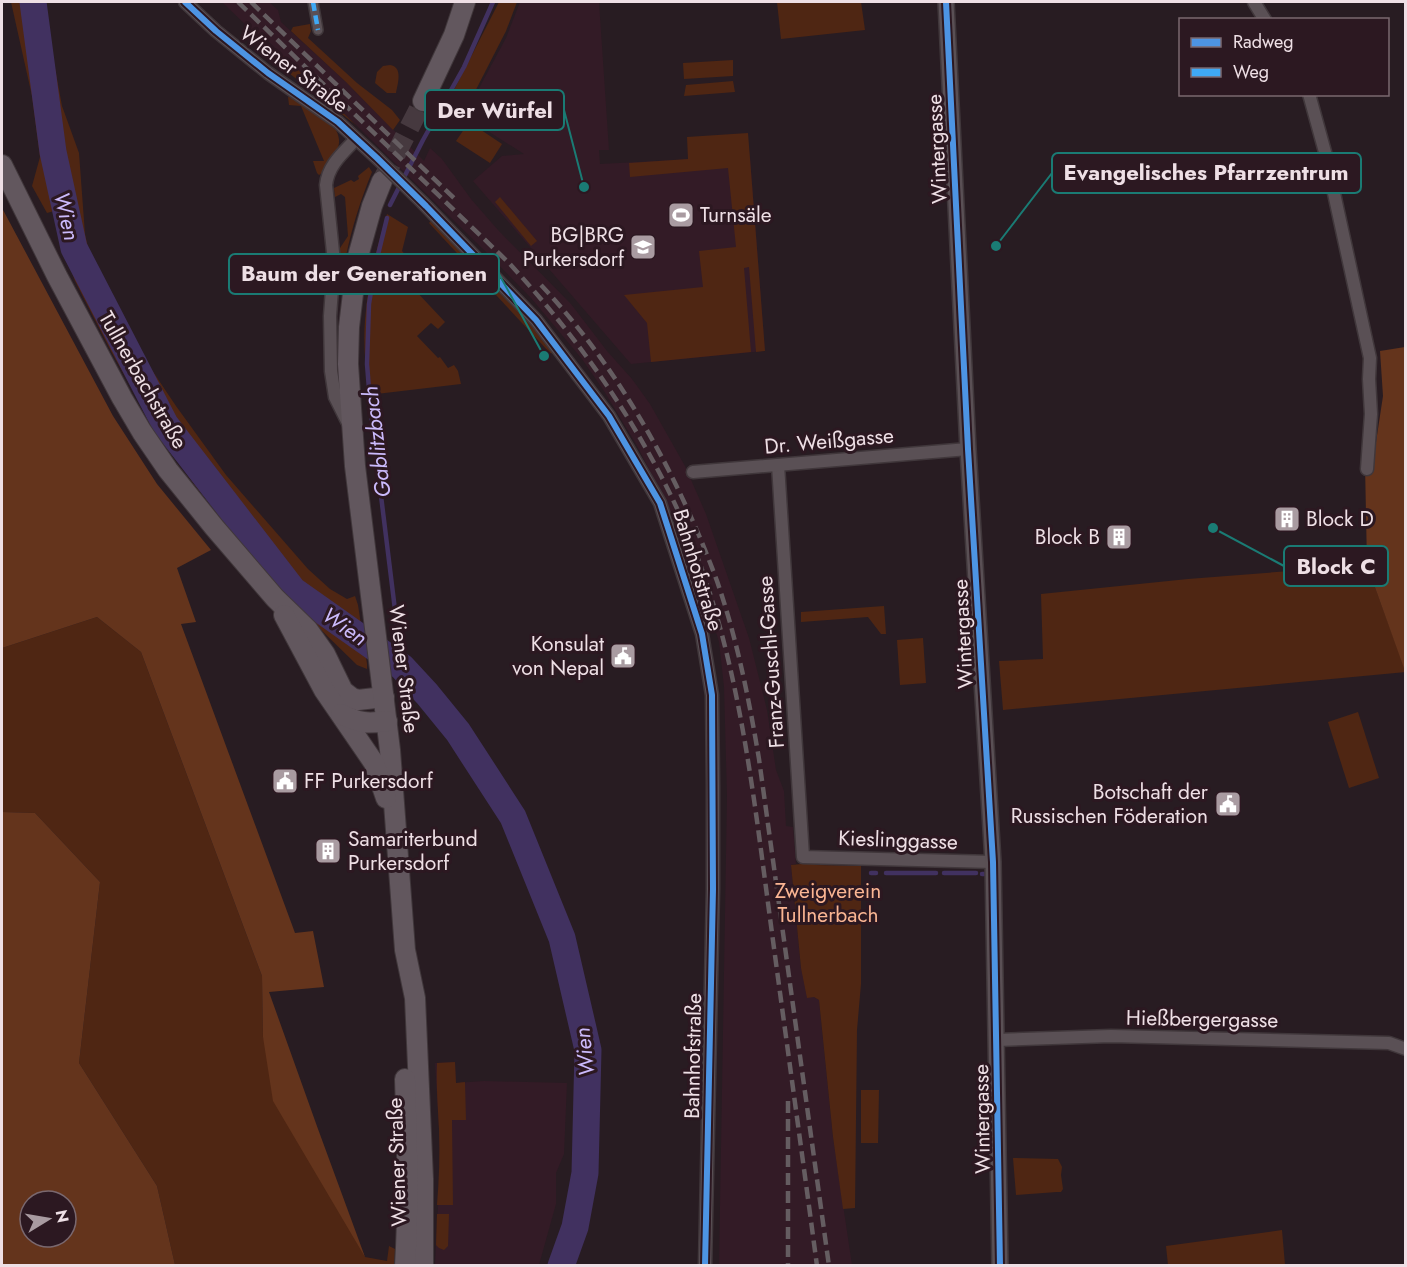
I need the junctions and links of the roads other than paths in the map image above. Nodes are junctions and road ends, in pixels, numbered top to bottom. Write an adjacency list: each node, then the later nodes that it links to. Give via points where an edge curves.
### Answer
1 (185, 2): 10 (street, Wiener Straße, via 268,74 338,122)
2 (313, 2): 7 (street, via 312,19)
3 (465, 2): 9 (main road)
4 (946, 2): 14 (street, Wintergasse)
5 (1254, 2): 6 (street)
6 (1264, 18)
7 (318, 30)
8 (1310, 96): 16 (street, via 1370,358)
9 (423, 101)
10 (356, 140): 13 (street, Wiener Straße, via 331,167 326,185 334,262 331,371 335,397); 30 (street, Bahnhofstraße, bridge, via 536,320 609,416 660,503 702,634 712,695 713,785)
11 (2, 165): 18 (main road, Tullnerbachstraße, via 142,432 174,478)
12 (382, 181): 13 (main road, Wiener Straße, via 357,260 352,295 348,364)
13 (352, 430): 19 (main road, Wiener Straße)
14 (968, 449): 15 (street, Dr. Weißgasse); 24 (street, Wintergasse)
15 (778, 465): 17 (street, Dr. Weißgasse); 23 (street, Franz-Guschl-Gasse)
16 (1367, 469)
17 (693, 472)
18 (275, 598): 19 (main road, Tullnerbachstraße, via 317,642 348,696 358,700); 20 (main road, Tullnerbachstraße)
19 (383, 689): 21 (main road, Wiener Straße)
20 (341, 714): 21 (main road, via 361,723); 22 (main road, Tullnerbachstraße, via 374,763)
21 (387, 721): 22 (main road, Wiener Straße)
22 (397, 835): 25 (main road, Wiener Straße)
23 (802, 857): 24 (street, Kieslinggasse)
24 (993, 862): 26 (street, Wintergasse)
25 (405, 950): 28 (main road, Wiener Straße); 29 (main road, Wiener Straße, via 415,998)
26 (997, 1040): 27 (street, Hießbergergasse, via 1121,1036 1389,1043); 31 (street, Wintergasse)
27 (1406, 1049)
28 (405, 1266)
29 (423, 1266)
30 (705, 1266)
31 (1000, 1266)

